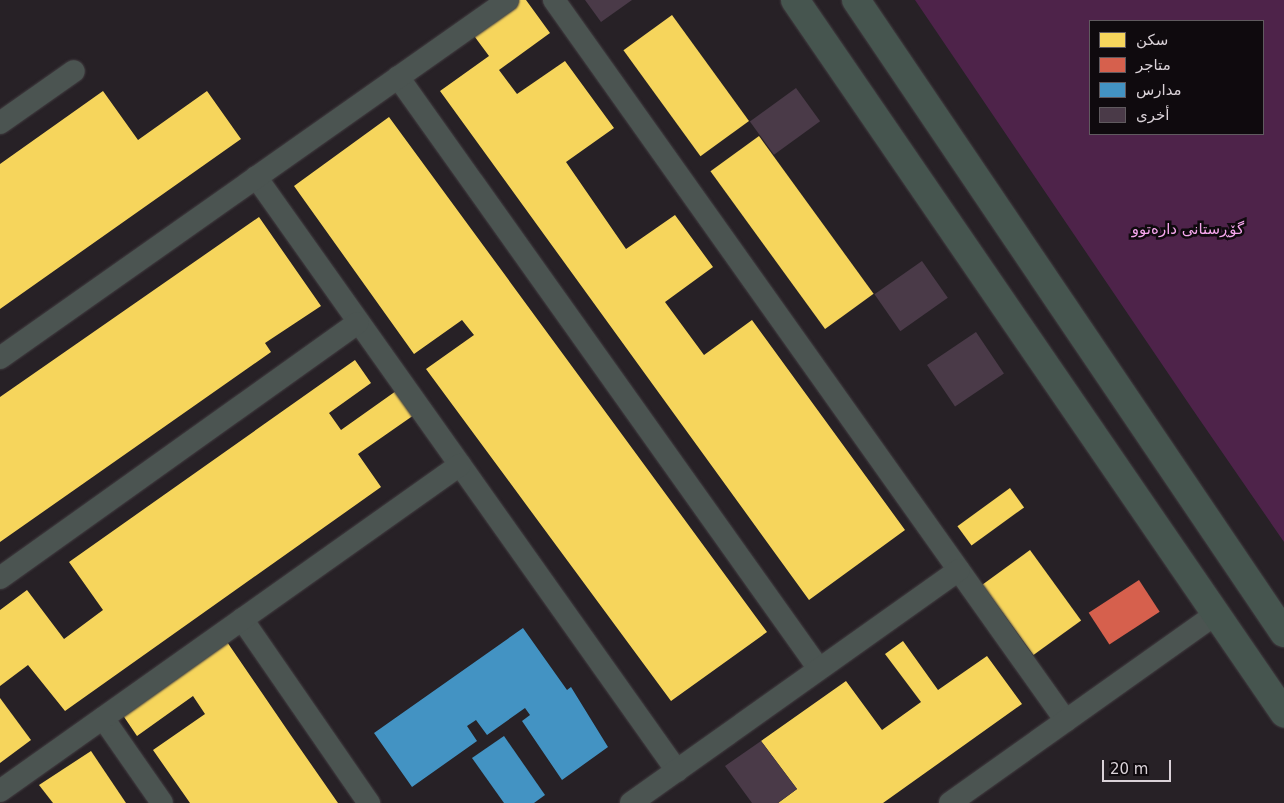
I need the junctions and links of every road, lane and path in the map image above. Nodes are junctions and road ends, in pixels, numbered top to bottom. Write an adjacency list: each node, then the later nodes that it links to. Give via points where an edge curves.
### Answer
1 (508, 0): 6 (street)
2 (554, 0): 12 (street)
3 (795, 0): 14 (main road)
4 (856, 0): 16 (main road)
5 (74, 70): 7 (street)
6 (398, 77): 8 (street); 17 (street)
7 (0, 122)
8 (256, 178): 9 (street); 10 (street)
9 (357, 323): 11 (street); 13 (street)
10 (0, 358)
11 (460, 465): 15 (street); 21 (street)
12 (959, 570): 17 (street); 20 (street)
13 (0, 578)
14 (1216, 614): 18 (main road); 20 (street)
15 (242, 619): 19 (street); 24 (street)
16 (1284, 633)
17 (819, 669): 21 (street)
18 (1284, 713)
19 (103, 718): 22 (street); 23 (street)
20 (1066, 721): 26 (street)
21 (677, 771): 25 (street)
22 (0, 791)
23 (162, 803)
24 (369, 803)
25 (631, 803)
26 (950, 803)

